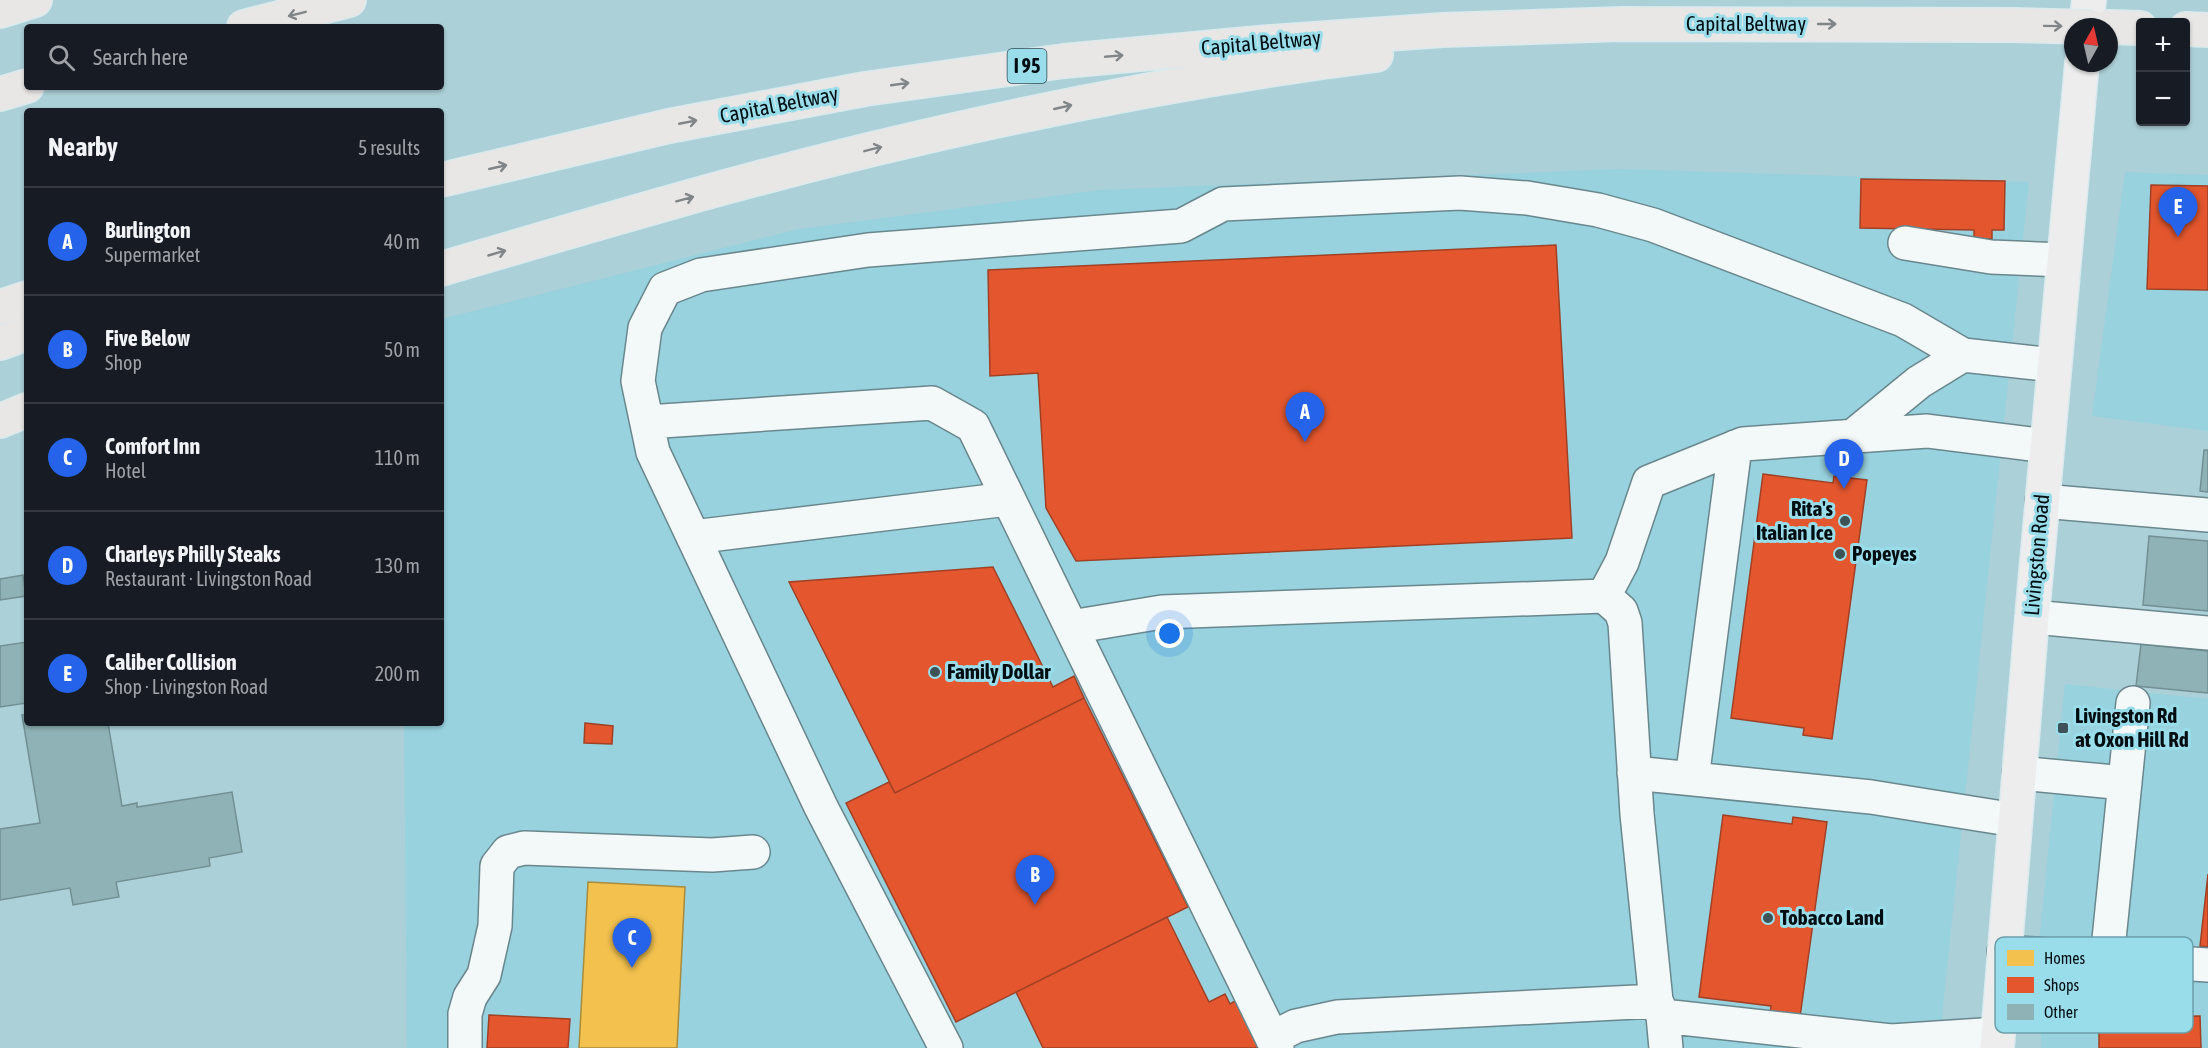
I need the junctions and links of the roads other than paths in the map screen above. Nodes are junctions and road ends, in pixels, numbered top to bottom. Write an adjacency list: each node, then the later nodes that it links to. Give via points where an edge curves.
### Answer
1 (35, 0): 4 (highway)
2 (349, 0): 6 (highway, one-way to 6)
3 (2089, 0): 5 (main road)
4 (0, 11)
5 (2087, 18)
6 (256, 24)
7 (1622, 24): 8 (highway, Capital Beltway / I 95, one-way to 8, bridge); 16 (highway, Capital Beltway / I 95, one-way to 7, via 681,124 865,89 1064,61 1443,30); 19 (highway, one-way to 7, via 873,149 1077,104 1278,68)
8 (2064, 26)
9 (2118, 27): 10 (highway)
10 (2136, 28)
11 (2190, 29): 12 (highway)
12 (2208, 30)
13 (2081, 72): 18 (main road, Livingston Road)
14 (24, 87): 15 (highway)
15 (0, 94)
16 (444, 179)
17 (1905, 243): 18 (lane, via 1991,257)
18 (2064, 260): 25 (main road, Livingston Road)
19 (444, 268)
20 (24, 299): 21 (highway)
21 (0, 307)
22 (24, 334): 23 (highway)
23 (0, 343)
24 (1963, 356): 25 (lane); 28 (lane, via 1903,320 1653,225 1598,210 1527,198 1460,193 1222,204 1181,226 868,250 701,275 674,285 665,289 645,328 638,381); 29 (lane, via 1919,382)
25 (2054, 364): 30 (main road, Livingston Road)
26 (24, 411): 27 (highway)
27 (0, 421)
28 (647, 422): 32 (lane, via 932,404 973,426); 35 (lane, via 653,452)
29 (1853, 436): 30 (lane, via 1927,431); 31 (lane)
30 (2047, 446): 33 (main road, Livingston Road)
31 (1736, 447): 36 (lane, via 1649,482 1622,562); 43 (lane)
32 (1008, 500): 35 (lane); 38 (lane)
33 (2042, 501): 34 (lane); 37 (main road, Livingston Road)
34 (2208, 515)
35 (693, 537): 55 (lane, via 821,807)
36 (1604, 596): 38 (lane, via 1162,612); 42 (lane, via 1621,611 1625,623)
37 (2032, 617): 39 (lane); 41 (main road, Livingston Road)
38 (1071, 627): 53 (lane)
39 (2208, 633)
40 (2133, 703): 44 (lane)
41 (2019, 773): 44 (lane); 45 (main road, Livingston Road)
42 (1635, 774): 43 (lane); 51 (lane)
43 (1692, 779): 45 (lane, via 1870,797)
44 (2125, 783): 48 (lane)
45 (2015, 820): 47 (main road, Livingston Road)
46 (753, 852): 54 (lane, via 712,855 524,848 508,852 497,867 495,926 484,975 465,1014)
47 (2005, 937)
48 (2109, 937)
49 (2193, 964): 50 (lane)
50 (2208, 965)
51 (1660, 1008): 52 (lane, via 1892,1041); 53 (lane, via 1337,1017 1296,1026); 56 (lane)
52 (1997, 1041)
53 (1275, 1043)
54 (465, 1048)
55 (946, 1048)
56 (1666, 1048)

